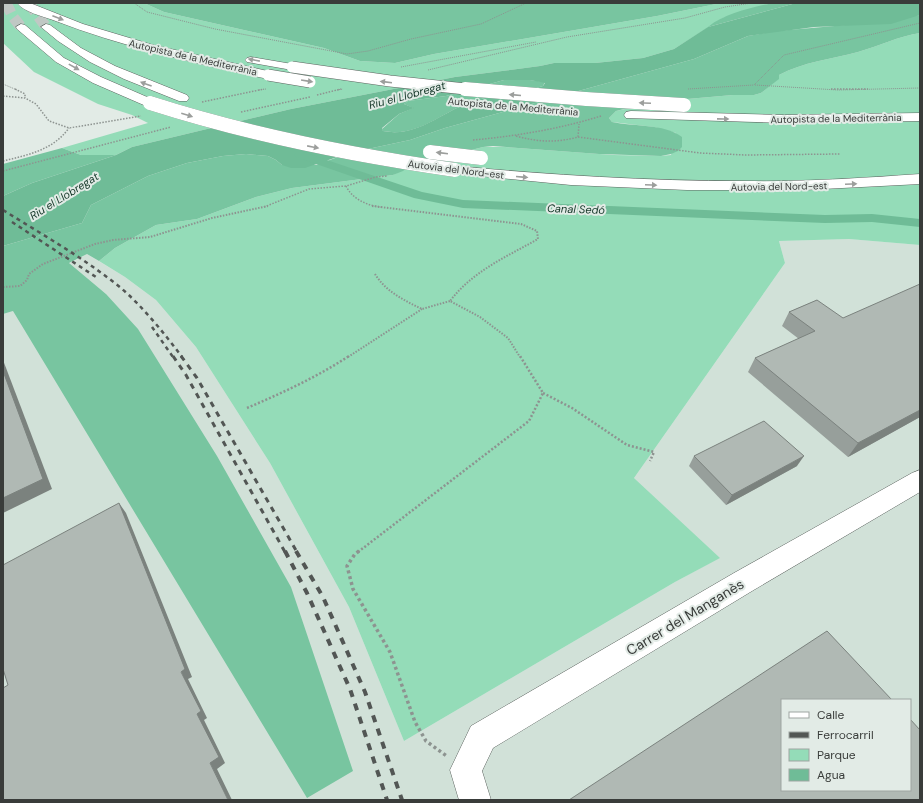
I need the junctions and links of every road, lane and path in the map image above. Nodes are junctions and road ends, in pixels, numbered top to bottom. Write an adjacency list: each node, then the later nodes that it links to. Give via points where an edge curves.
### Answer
1 (22, 3): 12 (highway, Autopista de la Mediterrània, one-way to 12, bridge, via 124,41 191,59)
2 (134, 3): 3 (path, via 147,12 215,29 347,54 481,24)
3 (526, 3)
4 (752, 3): 9 (path, via 685,18 567,36)
5 (920, 23): 11 (path, via 784,55)
6 (21, 27): 39 (highway, Autovia del Nord-est, one-way to 39, bridge, via 60,60 98,80 150,102 284,141 398,162 517,177 615,184 712,187 825,185)
7 (46, 27): 17 (highway, one-way to 7, via 135,80 97,61 65,43)
8 (240, 57): 23 (highway, Autopista de la Mediterrània, one-way to 8, bridge, via 369,79)
9 (428, 70)
10 (3, 84): 16 (path, via 25,94)
11 (754, 85): 13 (path, via 794,89); 14 (path)
12 (328, 88): 22 (path)
13 (920, 88)
14 (687, 90)
15 (3, 96): 16 (path)
16 (25, 98): 35 (path, via 36,104 49,121 69,128 65,136 53,145)
17 (188, 100)
18 (874, 105): 20 (highway, Autopista de la Mediterrània)
19 (775, 106): 23 (highway, Autopista de la Mediterrània)
20 (828, 106)
21 (213, 108): 32 (highway)
22 (254, 110)
23 (684, 111): 24 (highway, Autopista de la Mediterrània); 26 (highway, Autopista de la Mediterrània, one-way to 26, via 784,119)
24 (616, 114)
25 (601, 116): 27 (path)
26 (920, 117)
27 (579, 124): 29 (path); 30 (path)
28 (171, 127): 37 (path)
29 (515, 136): 30 (path, via 544,142 567,141); 31 (path)
30 (578, 137): 34 (path, via 700,153)
31 (471, 140)
32 (357, 141)
33 (417, 150): 36 (highway, Autovia del Nord-est, one-way to 33, bridge, via 832,172 719,173 597,168)
34 (840, 154)
35 (3, 161)
36 (920, 166)
37 (3, 171)
38 (392, 176): 40 (path, via 376,177)
39 (920, 179)
40 (346, 186): 42 (path, via 309,189 271,205 212,218 160,234 113,240 85,247 35,269 20,286); 43 (path, via 349,193 373,206 521,224 537,231 538,239 477,274 457,290)
41 (375, 274): 44 (path, via 377,280 402,299)
42 (3, 287)
43 (450, 301): 44 (path); 45 (path, via 480,317 508,338)
44 (422, 309): 46 (path, via 334,366)
45 (543, 393): 47 (path, via 572,408 627,445 654,452); 49 (path, via 529,421 356,554 348,566 353,589 390,652 415,722 426,741)
46 (247, 408)
47 (650, 461)
48 (920, 480): 49 (street, Carrer del Manganès, via 482,737)
49 (466, 770): 50 (street)
50 (475, 800)

